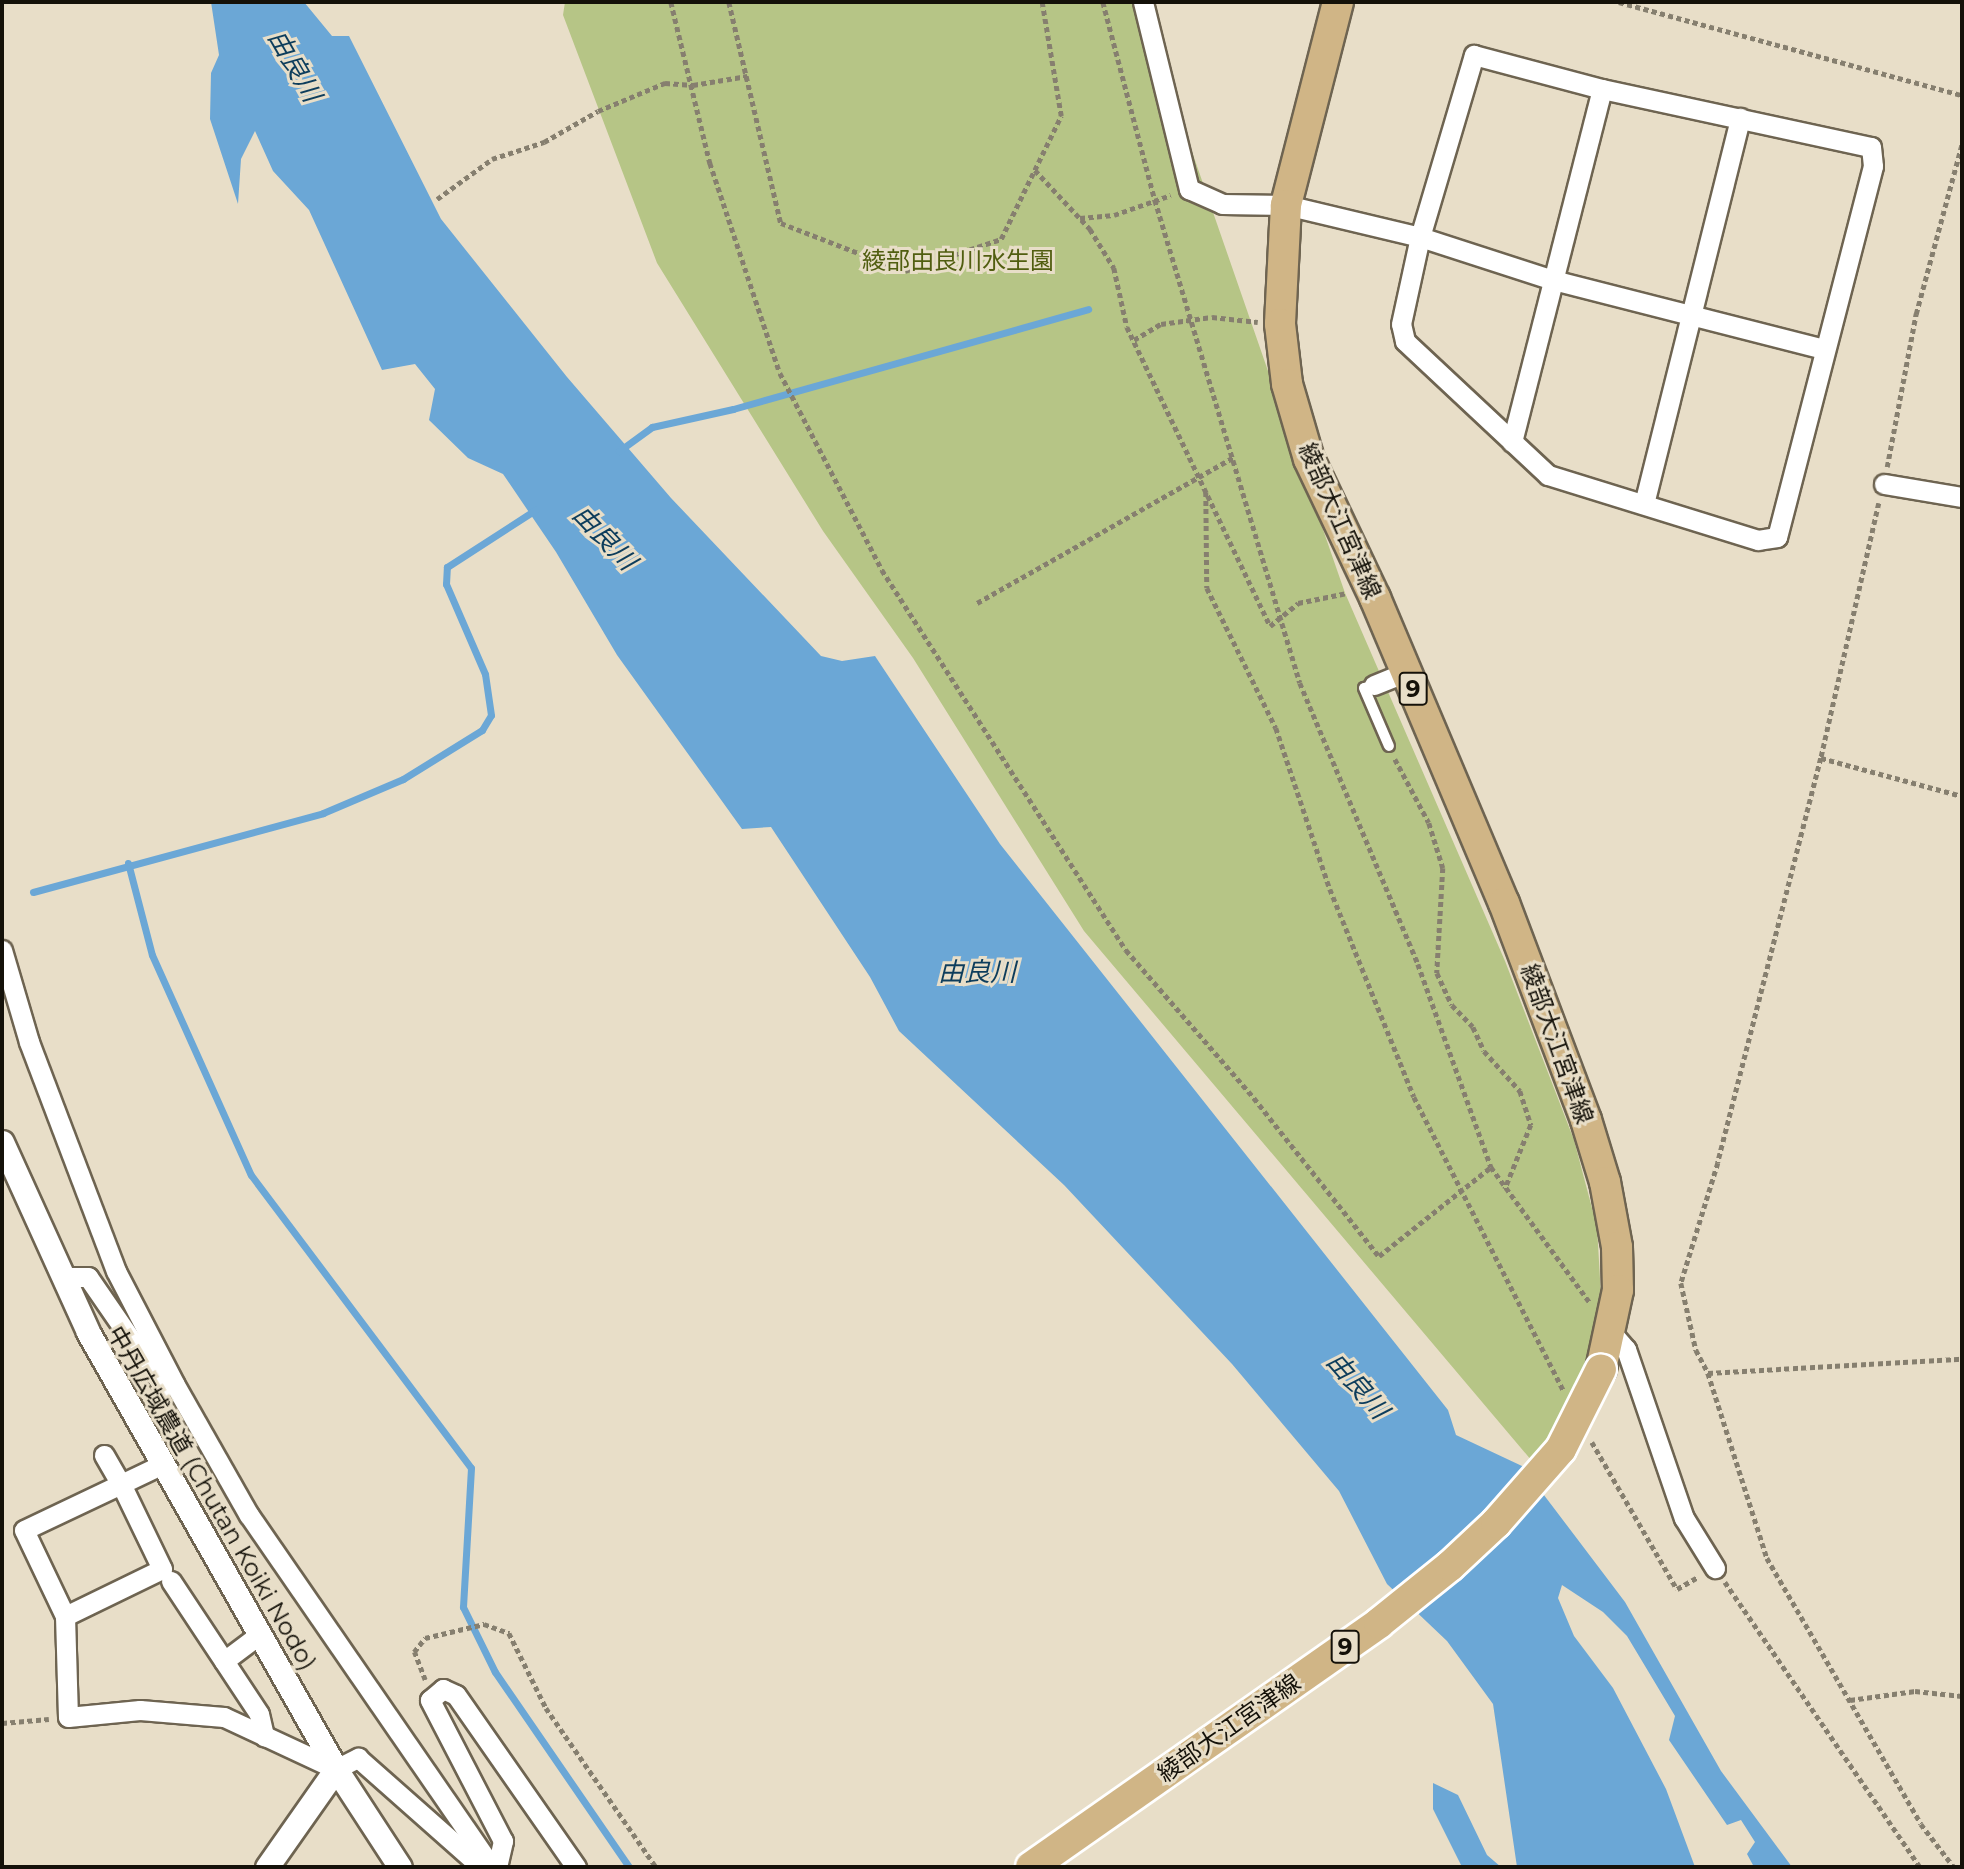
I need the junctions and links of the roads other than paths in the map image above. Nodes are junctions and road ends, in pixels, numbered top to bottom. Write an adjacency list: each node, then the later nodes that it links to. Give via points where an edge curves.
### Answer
1 (1143, 2): 5 (street, via 1189,189 1222,204)
2 (1338, 2): 5 (main road, 綾部大江宮津線 / 9)
3 (1602, 89): 4 (street); 6 (street, via 1470,57); 7 (street)
4 (1740, 118): 8 (street); 9 (street, via 1871,147 1872,166)
5 (1286, 205): 6 (street); 14 (main road, 綾部大江宮津線 / 9, via 1280,324 1287,384 1309,459)
6 (1420, 237): 7 (street); 10 (street, via 1401,324 1405,341)
7 (1553, 280): 8 (street); 10 (street)
8 (1690, 315): 9 (street); 13 (street)
9 (1823, 349): 13 (street, via 1777,537 1758,540)
10 (1512, 442): 13 (street, via 1548,475)
11 (1884, 484): 12 (street)
12 (1962, 497)
13 (1644, 505)
14 (1406, 671): 15 (street); 20 (main road, 綾部大江宮津線 / 9, via 1504,903 1594,1145 1617,1247 1618,1290)
15 (1374, 685): 16 (lane, via 1364,688)
16 (1389, 746)
17 (2, 950): 21 (street, via 29,1042 116,1270)
18 (2, 1142): 19 (street, 中丹広域農道 (Chutan Koiki Nodo))
19 (62, 1277): 21 (street, via 88,1277 166,1389); 23 (street, 中丹広域農道 (Chutan Koiki Nodo))
20 (1611, 1332): 25 (street, via 1626,1349 1684,1518); 37 (main road, 綾部大江宮津線 / 9, bridge, via 1584,1410 1554,1458 1450,1566 1379,1623)
21 (175, 1385): 35 (street, via 249,1515)
22 (104, 1455): 24 (street)
23 (163, 1464): 24 (street); 28 (street, 中丹広域農道 (Chutan Koiki Nodo))
24 (121, 1484): 27 (street, via 162,1569); 27 (street, via 24,1530)
25 (1715, 1568)
26 (171, 1581): 29 (street)
27 (65, 1616): 30 (street, via 68,1717 140,1710 223,1717)
28 (260, 1634): 29 (street); 31 (street, 中丹広域農道 (Chutan Koiki Nodo))
29 (224, 1661): 30 (street, via 259,1714)
30 (264, 1736): 31 (street)
31 (336, 1769): 32 (street); 33 (street, 中丹広域農道 (Chutan Koiki Nodo)); 34 (street, via 358,1758)
32 (267, 1867)
33 (400, 1867)
34 (481, 1867)
35 (495, 1867): 36 (street, via 503,1841 429,1700 443,1689 456,1695)
36 (576, 1867)
37 (1031, 1867)

